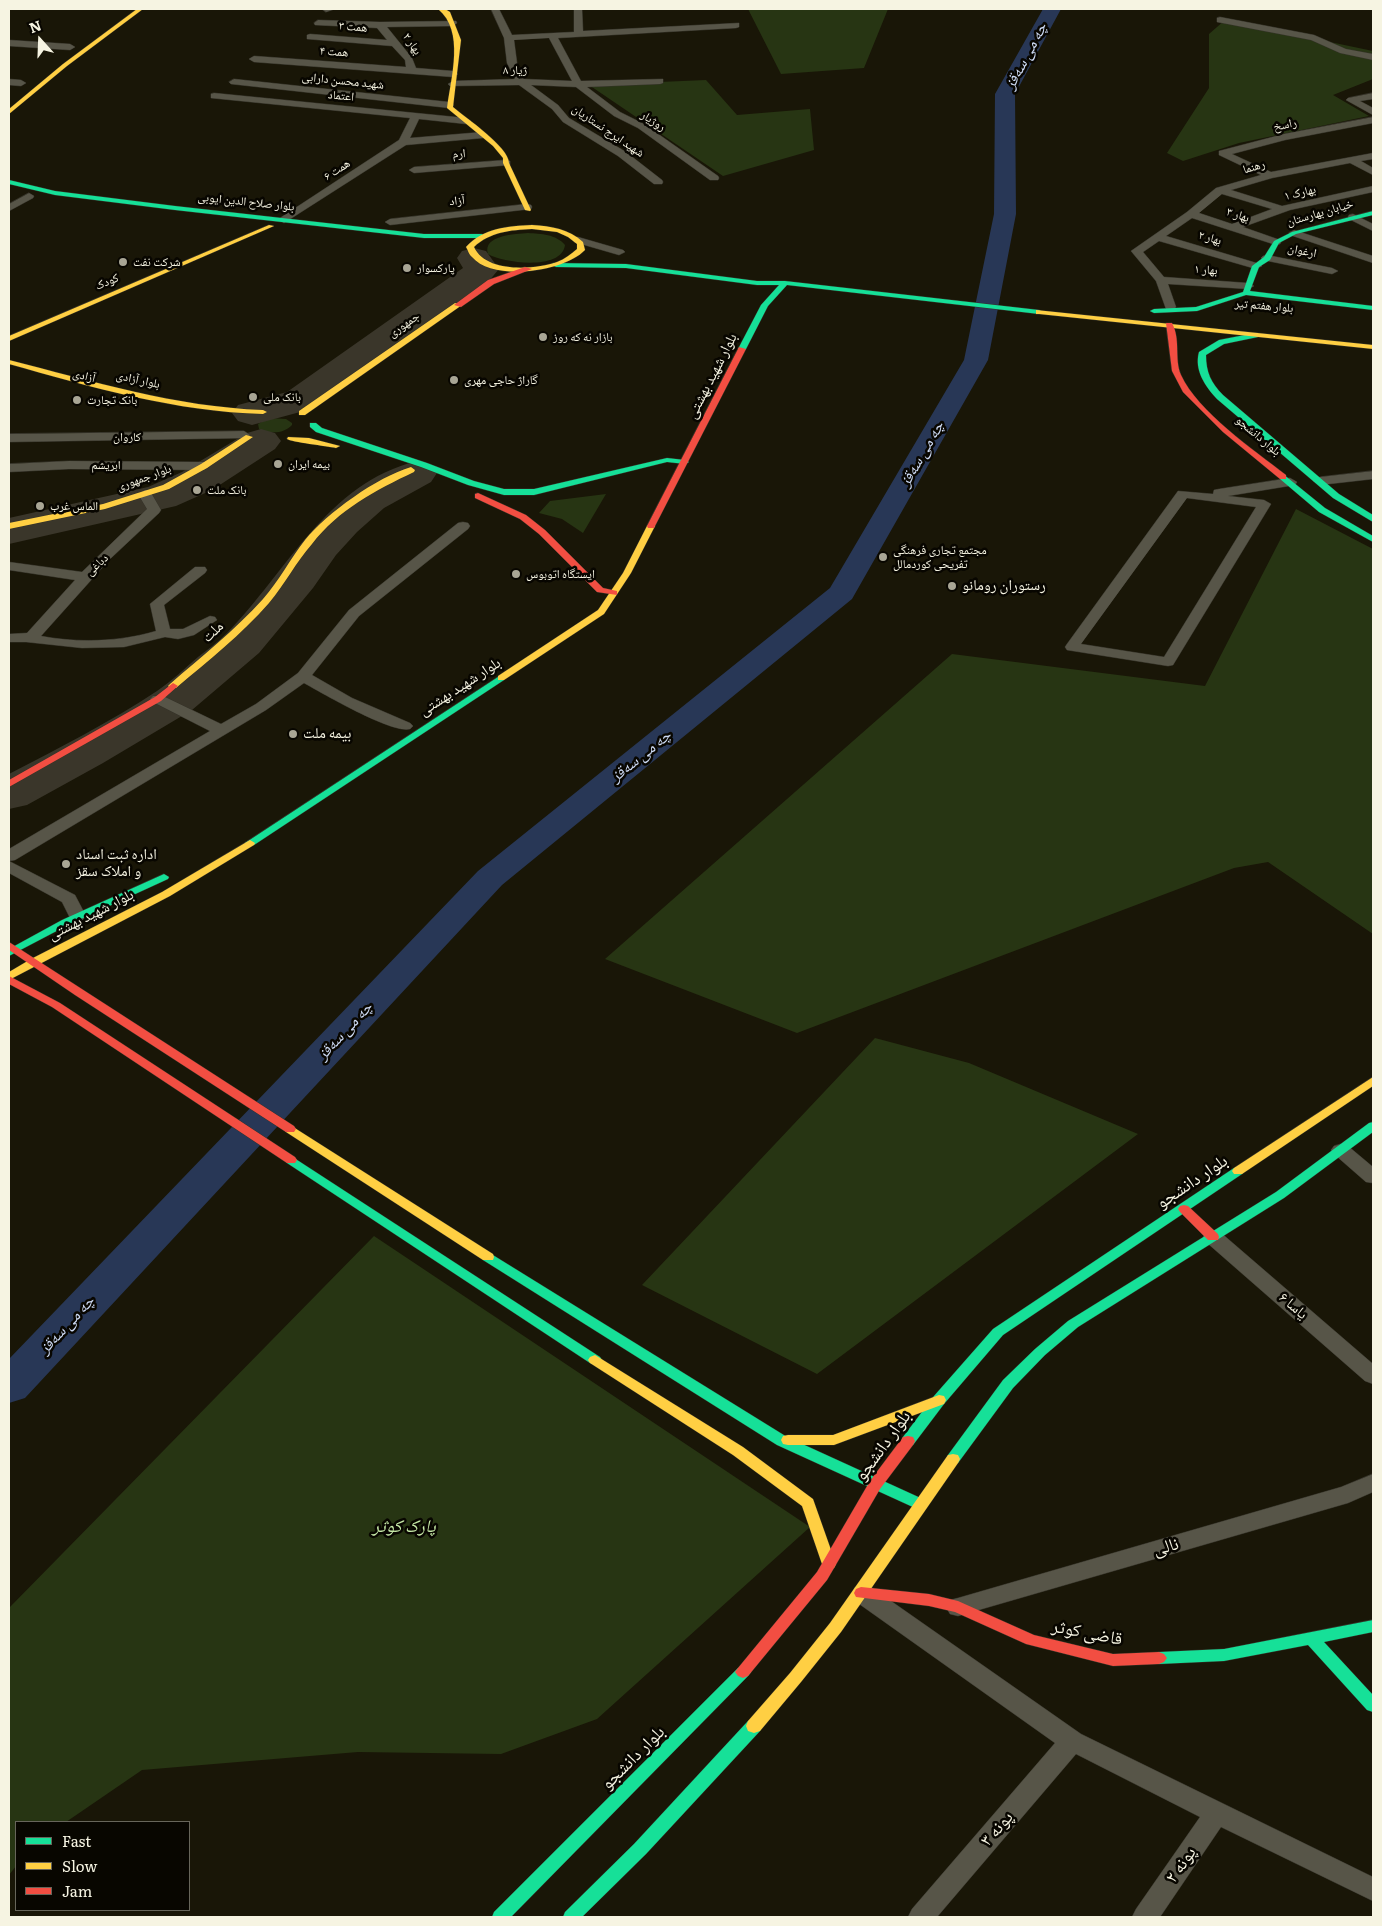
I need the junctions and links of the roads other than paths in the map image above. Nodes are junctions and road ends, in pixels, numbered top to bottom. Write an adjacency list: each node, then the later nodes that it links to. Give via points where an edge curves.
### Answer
1 (122, 9): 18 (main road)
2 (140, 9): 34 (main road)
3 (326, 9): 4 (street)
4 (331, 9): 10 (street, via 318,23)
5 (441, 9): 9 (main road, via 448,13)
6 (495, 9): 15 (street)
7 (578, 9): 12 (street)
8 (1220, 20): 19 (street, via 1314,38 1344,51)
9 (453, 23): 10 (street); 23 (main road, via 458,40)
10 (380, 25): 17 (street, بهار ۲)
11 (736, 25): 12 (street)
12 (579, 34): 14 (street)
13 (310, 36): 17 (street, همت ۳)
14 (552, 36): 15 (street); 29 (street)
15 (509, 38): 28 (street, via 512,63)
16 (9, 43): 18 (street)
17 (395, 43): 22 (street, بهار ۲, via 409,60)
18 (70, 47): 20 (main road)
19 (1370, 55)
20 (54, 59)
21 (254, 59): 22 (street, همت ۴)
22 (412, 70): 23 (street, بهار ۲)
23 (453, 79): 28 (street, ژیار ۸); 33 (main road)
24 (24, 81): 26 (street); 30 (main road)
25 (660, 81): 29 (street, ژیار ۸)
26 (9, 82)
27 (234, 82): 33 (street, شهید محسن دارابی)
28 (521, 82): 29 (street, ژیار ۸); 51 (street, شهید ایرج نستاریان, via 555,106 566,120 622,154)
29 (578, 84): 49 (street, روژیار, via 617,114 641,126)
30 (9, 93)
31 (214, 96): 36 (street, اعتماد)
32 (1373, 96): 35 (street, via 1351,100)
33 (449, 105): 38 (main road)
34 (9, 112)
35 (1373, 112)
36 (416, 116): 38 (street, اعتماد); 42 (street)
37 (1373, 120): 39 (street, راسخ)
38 (466, 121): 41 (main road)
39 (1353, 124): 40 (street); 48 (street, راسخ, via 1223,153)
40 (1366, 130)
41 (483, 135): 42 (street, همت ۶); 45 (main road, via 506,158)
42 (403, 142): 62 (street, همت ۶)
43 (1373, 156): 44 (street, رهنما)
44 (1352, 160): 47 (street); 48 (street, رهنما)
45 (506, 163): 46 (street, ارم); 57 (main road)
46 (414, 170)
47 (1373, 172)
48 (1270, 176): 53 (street, رهنما)
49 (714, 178)
50 (9, 182): 62 (main road, بلوار صلاح الدین ایوبی, via 55,193)
51 (658, 182)
52 (1373, 189): 58 (street, بهارک ۱)
53 (1220, 190): 58 (street); 60 (street, رهنما)
54 (9, 192): 55 (main road, بلوار صلاح الدین ایوبی)
55 (29, 196): 56 (street); 64 (main road, بلوار صلاح الدین ایوبی)
56 (9, 208)
57 (528, 208): 63 (street, آزاد); 65 (street)
58 (1285, 210): 66 (street, بهارک ۱)
59 (1373, 213): 61 (main road, خیابان بهارستان)
60 (1192, 214): 66 (street, بهار ۳); 70 (street, رهنما)
61 (1353, 217): 67 (street); 68 (main road, خیابان بهارستان)
62 (284, 220): 69 (main road, بلوار صلاح الدین ایوبی, via 424,236)
63 (390, 222)
64 (271, 226): 73 (main road, بلوار صلاح الدین ایوبی); 92 (main road, کودک)
65 (532, 227): 69 (main road, بلوار صلاح الدین ایوبی); 72 (main road, بلوار صلاح الدین ایوبی, via 560,231)
66 (1234, 227): 71 (street, بهار ۳)
67 (1373, 228)
68 (1294, 233): 71 (main road, خیابان بهارستان); 76 (street)
69 (482, 236): 79 (main road, via 466,252 496,267)
70 (1156, 237): 78 (street, بهار ۲); 81 (street, رهنما, via 1137,252)
71 (1276, 242): 75 (main road, خیابان بهارستان)
72 (580, 243): 74 (main road, بلوار صلاح الدین ایوبی); 77 (main road, via 581,250 572,259)
73 (444, 248)
74 (624, 253)
75 (1267, 258): 78 (main road, خیابان بهارستان); 80 (street, ارغوان)
76 (1373, 260)
77 (556, 265): 79 (main road); 82 (main road, بلوار هفتم تیر, via 626,266)
78 (1256, 266): 84 (main road)
79 (528, 269): 98 (main road, جمهوری, via 491,282 296,412 312,420)
80 (1332, 271)
81 (1161, 280): 84 (street, بهار ۱); 87 (street)
82 (757, 283): 83 (main road, بلوار هفتم تیر); 85 (main road)
83 (784, 283): 90 (main road, بلوار هفتم تیر); 102 (main road, بلوار شهید بهشتی, via 765,305)
84 (1247, 290): 86 (main road); 89 (main road, بلوار هفتم تیر, via 1197,309 1148,311)
85 (754, 296)
86 (1353, 305): 88 (street)
87 (1170, 306)
88 (1373, 306)
89 (1215, 316)
90 (1169, 325): 91 (main road, بلوار هفتم تیر); 108 (main road, بلوار دانشجو, via 1175,335 1172,358 1179,380 1189,395)
91 (1255, 335): 93 (main road, بلوار هفتم تیر); 107 (main road, بلوار دانشجو, via 1222,342 1202,354 1201,373 1220,397)
92 (9, 339)
93 (1373, 347)
94 (9, 362): 97 (main road, بلوار آزادی, via 194,406)
95 (9, 371): 99 (main road, آزادی)
96 (279, 410): 97 (main road)
97 (263, 412): 99 (main road, بلوار جمهوری, via 249,418)
98 (313, 425): 102 (main road, via 319,430 470,483 504,492 534,492 667,461); 105 (main road, via 308,432 286,440 331,444)
99 (239, 429): 100 (street, کاروان); 101 (main road, آزادی); 103 (main road, بلوار جمهوری)
100 (9, 438)
101 (261, 441)
102 (685, 462): 120 (main road, بلوار شهید بهشتی)
103 (204, 466): 104 (street, ابریشم); 109 (main road, بلوار جمهوری, via 166,487)
104 (9, 468)
105 (411, 470): 119 (main road, via 523,517 542,532); 126 (main road, ملت, via 365,493 335,515 315,534 267,599 222,645)
106 (1373, 475): 107 (street)
107 (1320, 481): 108 (main road); 112 (main road, بلوار دانشجو, via 1336,496)
108 (1292, 484): 110 (street, via 1251,486); 111 (street); 115 (main road, بلوار دانشجو, via 1322,510)
109 (145, 494): 113 (main road, بلوار جمهوری, via 105,506); 118 (street, دباغی, via 154,510)
110 (1201, 496): 111 (street); 111 (street, via 1183,494 1072,646 1168,662 1264,504)
111 (1225, 499)
112 (1373, 519)
113 (9, 526)
114 (463, 526): 125 (street, via 354,613)
115 (1373, 539)
116 (9, 566): 118 (street)
117 (200, 570): 122 (street, via 157,604)
118 (84, 578): 124 (street, دباغی)
119 (597, 593): 120 (main road); 127 (main road, بلوار شهید بهشتی, via 585,611)
120 (614, 593): 136 (main road, بلوار شهید بهشتی, via 601,612 242,848 166,894)
121 (210, 620): 122 (street, via 186,634 178,636)
122 (164, 632): 124 (street, via 149,638 90,646)
123 (10, 637): 124 (street)
124 (31, 638)
125 (303, 676): 128 (street, via 347,701); 129 (street, via 261,707)
126 (158, 699): 129 (street); 130 (main road, ملت)
127 (430, 710)
128 (405, 726)
129 (221, 730): 131 (street)
130 (9, 784)
131 (9, 856)
132 (9, 866): 134 (street, via 70,900)
133 (171, 873): 134 (main road, بلوار شهید بهشتی)
134 (77, 916): 135 (main road, بلوار شهید بهشتی)
135 (11, 949): 136 (main road)
136 (35, 961): 137 (main road, بلوار شهید بهشتی); 146 (main road, via 79,993 555,1300)
137 (9, 978): 150 (main road, via 56,1005 530,1318 738,1450 808,1503)
138 (1373, 1081): 142 (main road, بلوار دانشجو)
139 (1373, 1126): 140 (main road)
140 (1341, 1150): 141 (street); 143 (main road, via 1280,1195)
141 (1373, 1177)
142 (1184, 1209): 143 (main road); 145 (main road, بلوار دانشجو, via 998,1332)
143 (1213, 1236): 144 (street, یاسا ۶); 149 (main road, via 1074,1324 1040,1352 1008,1384)
144 (1373, 1376)
145 (939, 1400): 146 (main road, via 834,1440); 148 (main road, بلوار دانشجو)
146 (782, 1440): 148 (main road)
147 (1373, 1482): 152 (street, نالی, via 1348,1494)
148 (875, 1484): 149 (main road); 150 (main road, بلوار دانشجو)
149 (920, 1504): 151 (main road)
150 (828, 1564): 159 (main road, بلوار دانشجو, via 822,1576 743,1673)
151 (861, 1593): 152 (main road, قاضی کوثر, via 929,1600); 156 (street); 160 (main road, via 794,1683 640,1849)
152 (958, 1607): 154 (main road, قاضی کوثر, via 1031,1640 1113,1660 1224,1655)
153 (1373, 1626): 154 (main road, قاضی کوثر)
154 (1312, 1639): 155 (main road)
155 (1373, 1705)
156 (1072, 1742): 157 (street); 161 (street, پونه ۳)
157 (1217, 1813): 158 (street); 162 (street, پونه ۲)
158 (1373, 1890)
159 (500, 1917)
160 (570, 1917)
161 (921, 1917)
162 (1145, 1917)

